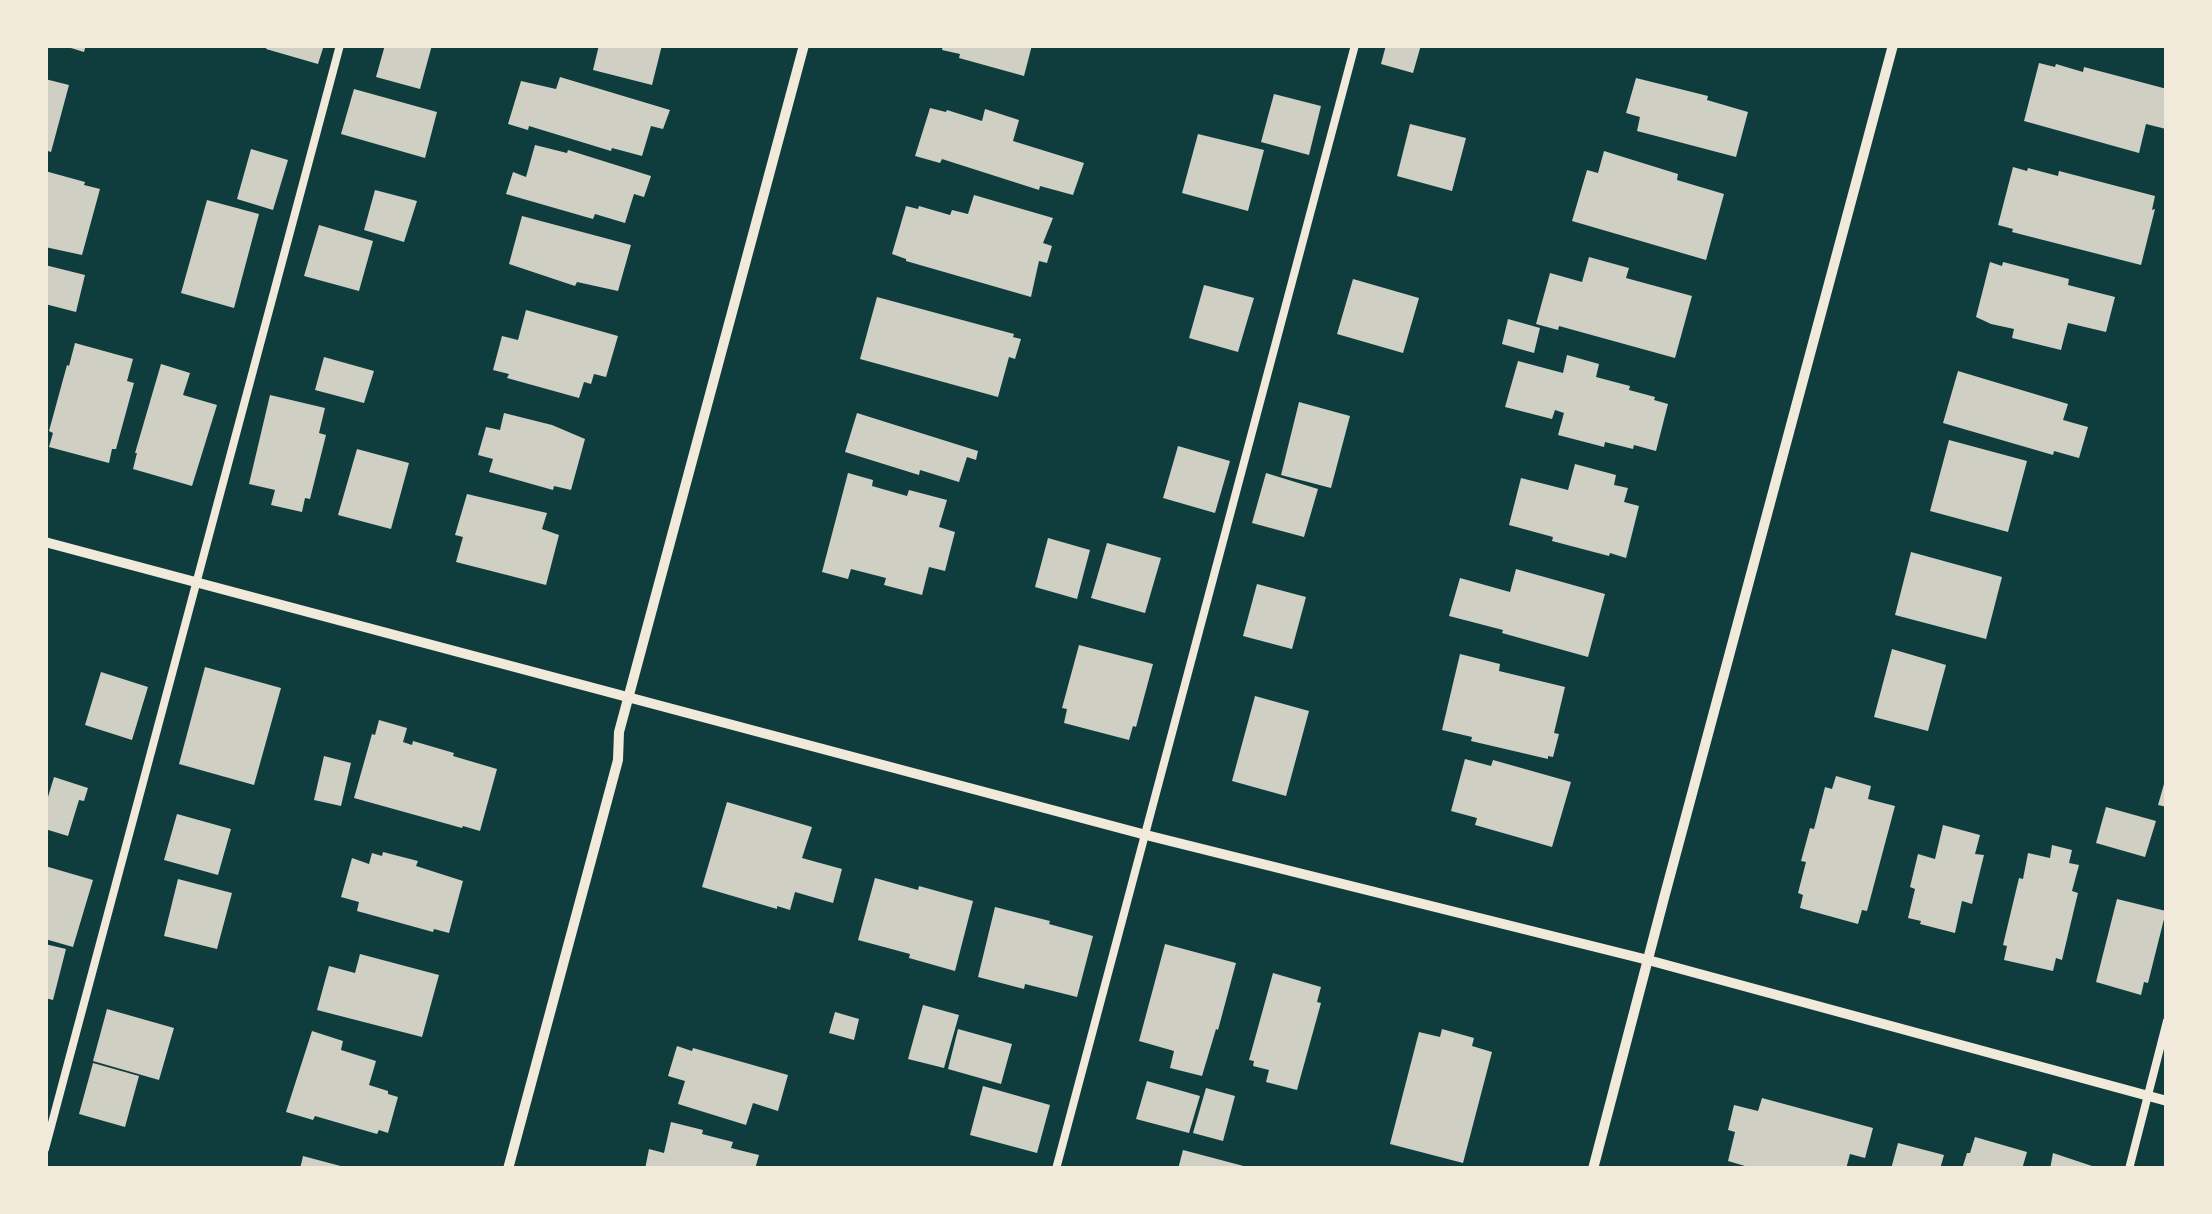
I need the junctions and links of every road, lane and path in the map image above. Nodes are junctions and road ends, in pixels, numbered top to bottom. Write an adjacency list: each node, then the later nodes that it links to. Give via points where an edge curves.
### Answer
1 (340, 45): 6 (lane)
2 (804, 45): 7 (street)
3 (1355, 45): 8 (lane)
4 (1893, 45): 9 (street)
5 (45, 542): 6 (street)
6 (195, 582): 7 (street); 13 (lane)
7 (628, 697): 8 (street); 14 (street, via 618,760)
8 (1146, 835): 9 (street); 15 (lane)
9 (1648, 960): 11 (street); 16 (street)
10 (2167, 1020): 11 (lane)
11 (2147, 1096): 12 (street); 17 (lane)
12 (2167, 1101)
13 (45, 1149)
14 (508, 1169)
15 (1056, 1169)
16 (1593, 1169)
17 (2128, 1169)

